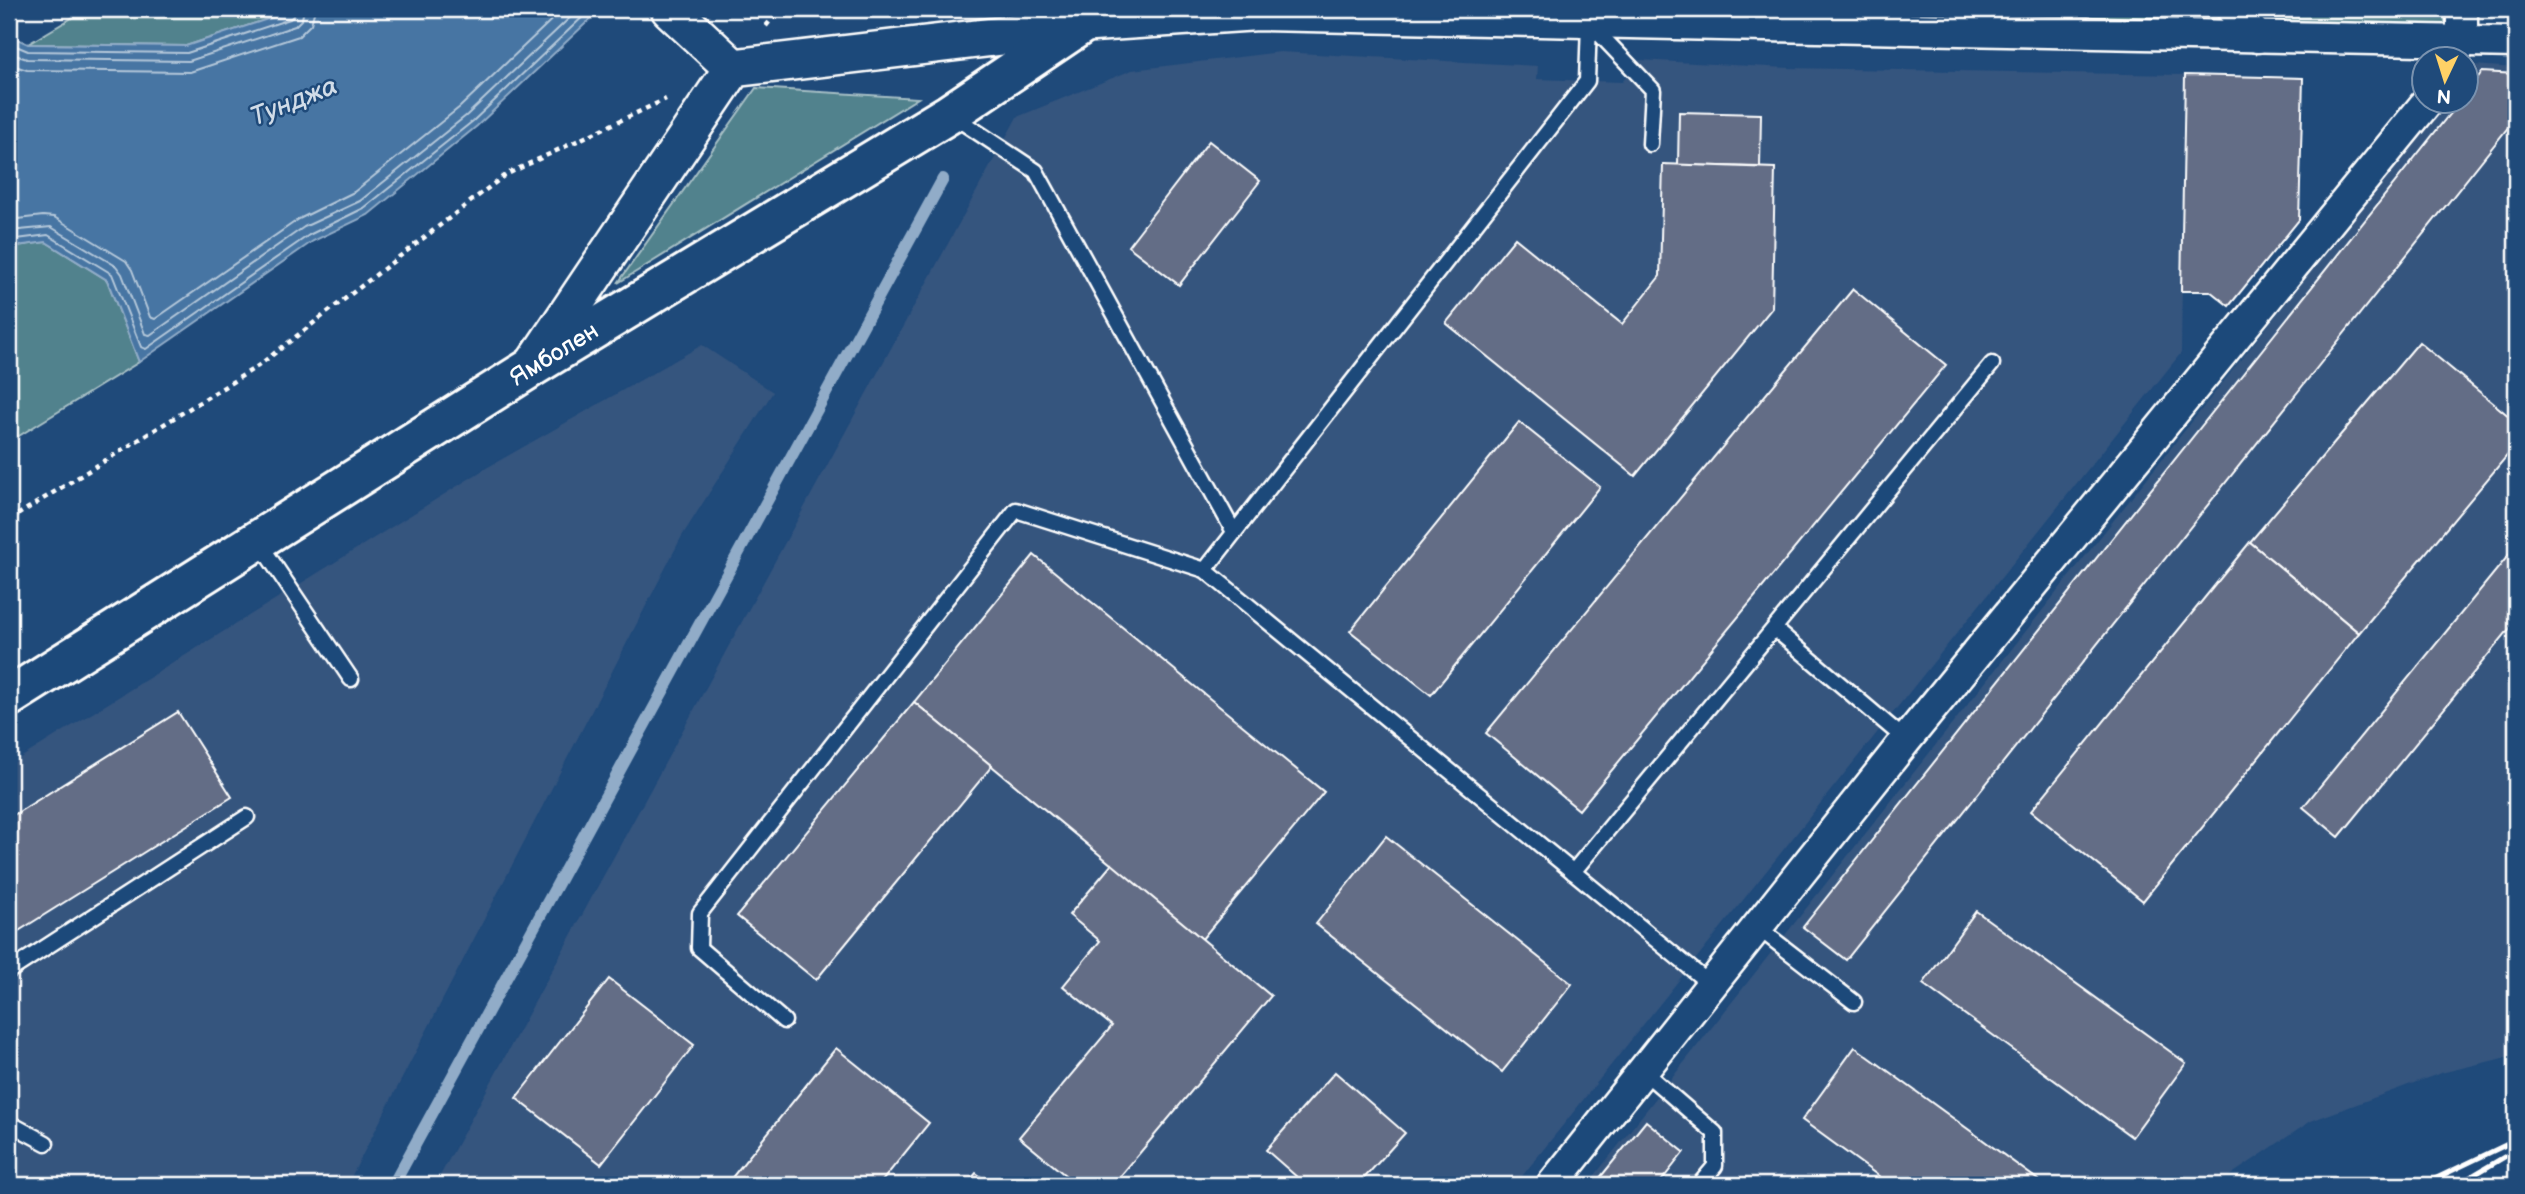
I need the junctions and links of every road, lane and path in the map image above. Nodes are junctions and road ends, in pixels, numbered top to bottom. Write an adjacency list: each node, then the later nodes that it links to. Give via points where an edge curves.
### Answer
1 (2232, 9): 7 (street)
2 (2462, 9): 9 (street)
3 (1087, 18): 6 (street, via 1258,15); 12 (street); 14 (main road, Ямболен)
4 (1893, 19): 6 (street); 7 (street)
5 (682, 20): 12 (street)
6 (1589, 23): 16 (lane, via 1653,90); 20 (lane, via 1587,81)
7 (2258, 37): 10 (street)
8 (2516, 42): 11 (street)
9 (2457, 46)
10 (2410, 47)
11 (2480, 47)
12 (733, 68): 18 (street)
13 (670, 97): 19 (path, via 505,175 258,366)
14 (949, 114): 18 (main road, Ямболен); 20 (lane, via 1036,171)
15 (2416, 116): 26 (street)
16 (1650, 144)
17 (1992, 364): 23 (lane)
18 (532, 367): 21 (main road, Ямболен)
19 (9, 520)
20 (1234, 532): 22 (lane)
21 (257, 540): 24 (lane); 25 (main road, Ямболен)
22 (1205, 570): 28 (lane); 33 (lane, via 1016,510 700,913 699,948)
23 (1775, 629): 26 (lane); 28 (lane)
24 (351, 679)
25 (9, 697)
26 (1906, 740): 29 (street)
27 (247, 817): 30 (lane)
28 (1573, 872): 31 (lane)
29 (1756, 928): 31 (street); 32 (lane)
30 (9, 971)
31 (1711, 985): 34 (street)
32 (1854, 1002)
33 (784, 1021)
34 (1643, 1071): 37 (street); 38 (lane, via 1715,1133 1715,1166)
35 (9, 1123): 36 (lane)
36 (46, 1143)
37 (1552, 1185)
38 (1699, 1185)

